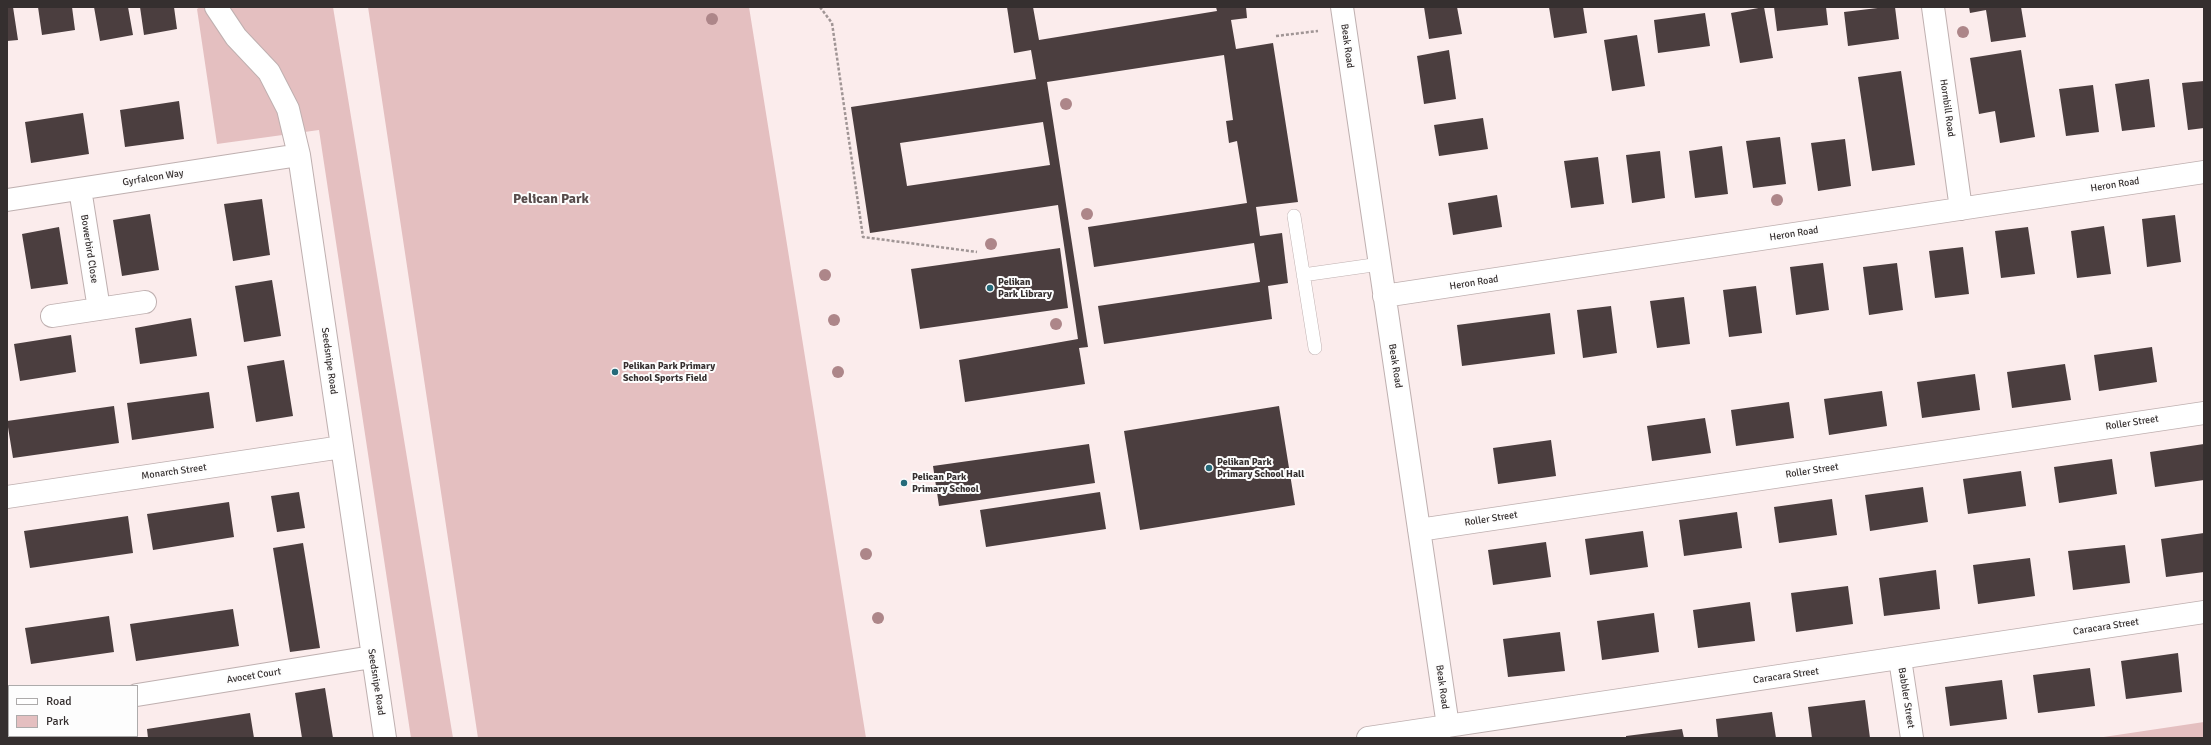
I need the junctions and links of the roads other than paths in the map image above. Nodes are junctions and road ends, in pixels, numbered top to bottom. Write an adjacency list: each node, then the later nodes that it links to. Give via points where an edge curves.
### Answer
1 (216, 7): 4 (street, Seedsnipe Road, via 236,37 269,72 288,109)
2 (1342, 7): 10 (street, Beak Road)
3 (1933, 7): 8 (street, Hornbill Road)
4 (299, 155): 6 (street, Gyrfalcon Way); 18 (street, Seedsnipe Road)
5 (2204, 172): 8 (street, Heron Road)
6 (80, 189): 7 (street, Gyrfalcon Way); 14 (street, Bowerbird Close)
7 (7, 200)
8 (1961, 209): 12 (street, Heron Road)
9 (1294, 216): 11 (lane)
10 (1380, 264): 11 (lane); 12 (street, Beak Road)
11 (1304, 274): 16 (lane)
12 (1384, 296): 20 (street, Beak Road)
13 (145, 302): 14 (street)
14 (99, 309): 15 (street)
15 (52, 316)
16 (1315, 348)
17 (2204, 413): 20 (street, Roller Street)
18 (342, 447): 19 (street, Monarch Street); 22 (street, Seedsnipe Road)
19 (7, 497)
20 (1419, 530): 25 (street, Beak Road)
21 (2204, 612): 23 (street, Caracara Street)
22 (372, 657): 24 (street, Avocet Court); 26 (street, Seedsnipe Road)
23 (1900, 659): 25 (street, Caracara Street); 28 (street, Babbler Street)
24 (138, 695)
25 (1448, 726): 27 (street, Caracara Street)
26 (385, 738)
27 (1368, 738)
28 (1912, 738)

